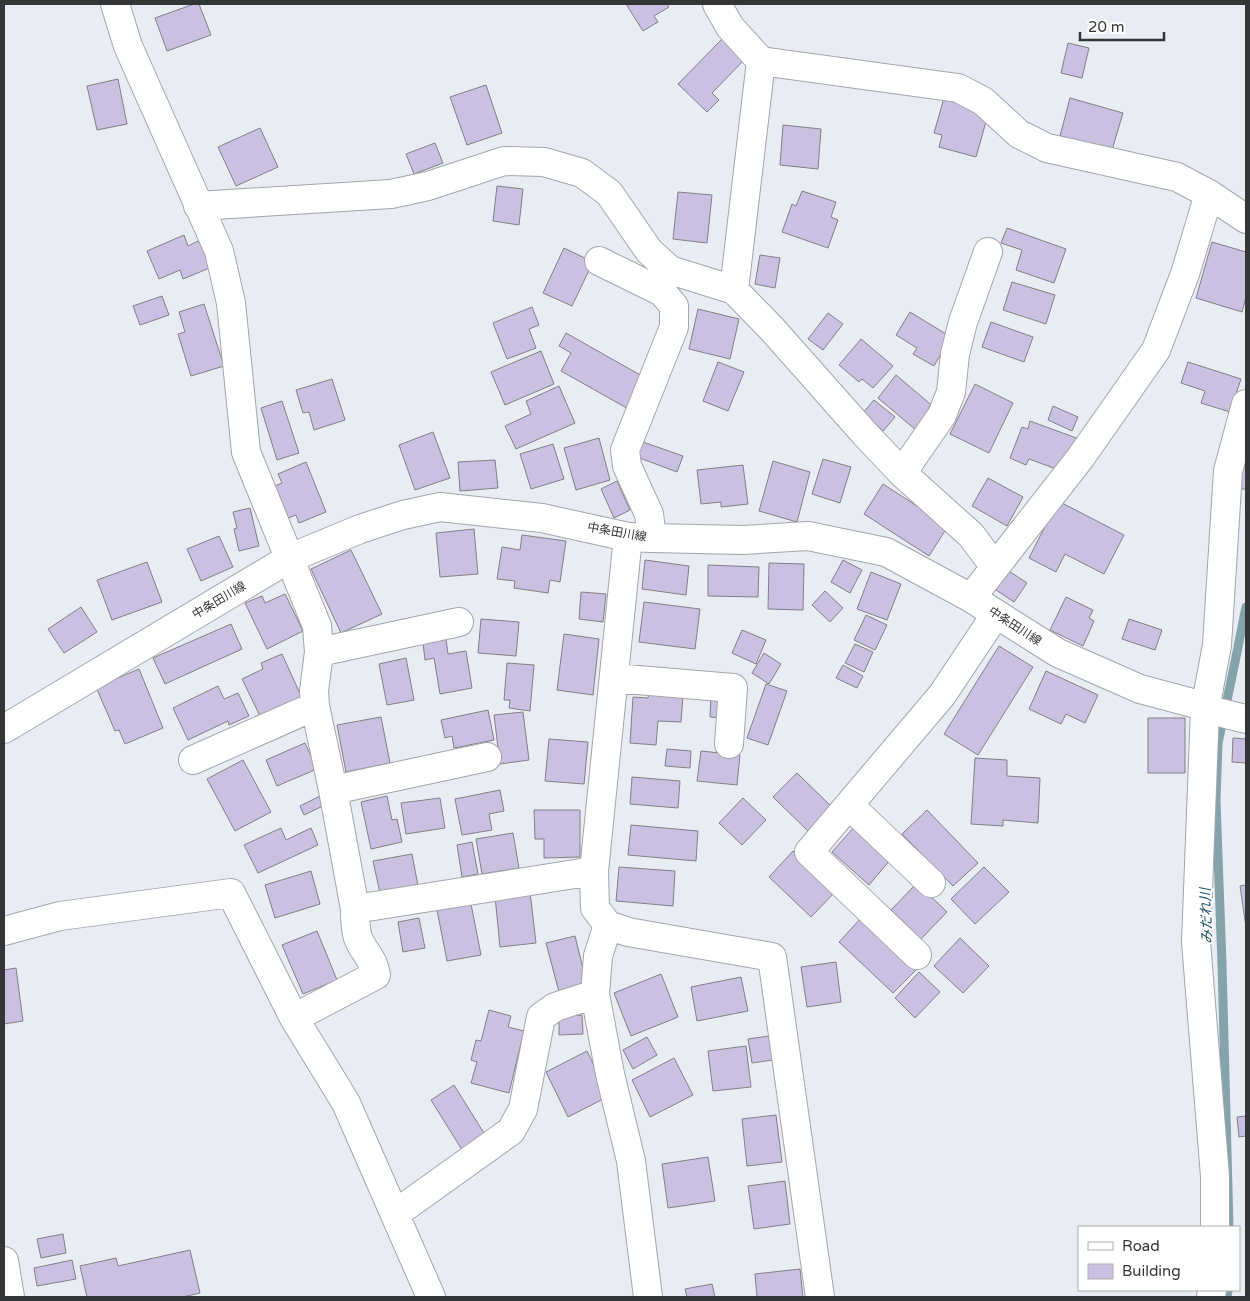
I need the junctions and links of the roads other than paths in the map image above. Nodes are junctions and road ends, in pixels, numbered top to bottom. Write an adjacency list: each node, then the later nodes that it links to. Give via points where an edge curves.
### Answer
1 (115, 4): 5 (street, via 128,46)
2 (717, 4): 3 (street, via 730,27)
3 (761, 61): 4 (street, via 958,88 983,101 1019,134 1047,148 1177,176); 9 (street)
4 (1209, 194): 6 (street); 14 (street, via 1185,274 1156,350 1081,456)
5 (198, 206): 9 (street, via 391,194 428,186 504,161 544,162 582,173 609,193 649,251 670,270); 13 (street, via 219,251 231,303 246,452)
6 (1246, 219)
7 (988, 252): 11 (street, via 963,322 951,392 942,415)
8 (599, 261): 12 (street, via 662,292 674,306 674,327 625,450 627,466 649,514)
9 (734, 290): 11 (street)
10 (1246, 404): 21 (street, via 1228,471 1217,645)
11 (902, 473): 14 (street, via 971,536)
12 (640, 537): 13 (street, 中条田川線, via 542,518 440,506 360,529); 15 (street, 中条田川線, via 743,540 808,536 886,552); 19 (street)
13 (290, 558): 18 (street, via 317,626); 23 (street, 中条田川線)
14 (995, 567): 15 (street)
15 (972, 598): 16 (street, 中条田川線)
16 (996, 614): 21 (street, 中条田川線, via 1058,653 1140,688); 28 (street, via 942,694)
17 (459, 622): 18 (street)
18 (319, 652): 20 (street, via 314,691)
19 (614, 678): 24 (street, via 733,688); 29 (street)
20 (316, 706): 26 (street); 27 (street)
21 (1205, 709): 22 (street, 中条田川線); 38 (street, via 1196,942 1215,1176)
22 (1246, 719)
23 (4, 729)
24 (729, 744)
25 (487, 756): 27 (street)
26 (193, 760)
27 (333, 790): 31 (street)
28 (849, 804): 30 (street); 34 (street, via 809,852)
29 (594, 871): 31 (street); 32 (street, via 595,908)
30 (931, 883)
31 (355, 910): 36 (street, via 359,939 376,975)
32 (608, 925): 35 (street, via 598,956); 43 (street, via 628,932 772,957)
33 (4, 931): 36 (street, via 60,916 230,893)
34 (917, 955)
35 (595, 994): 37 (street, via 555,1007 541,1017 522,1109 511,1131); 42 (street, via 631,1160)
36 (294, 1018): 37 (street, via 346,1103)
37 (395, 1214): 41 (street)
38 (1215, 1226)
39 (4, 1261): 40 (street)
40 (10, 1297)
41 (430, 1297)
42 (648, 1297)
43 (820, 1297)

